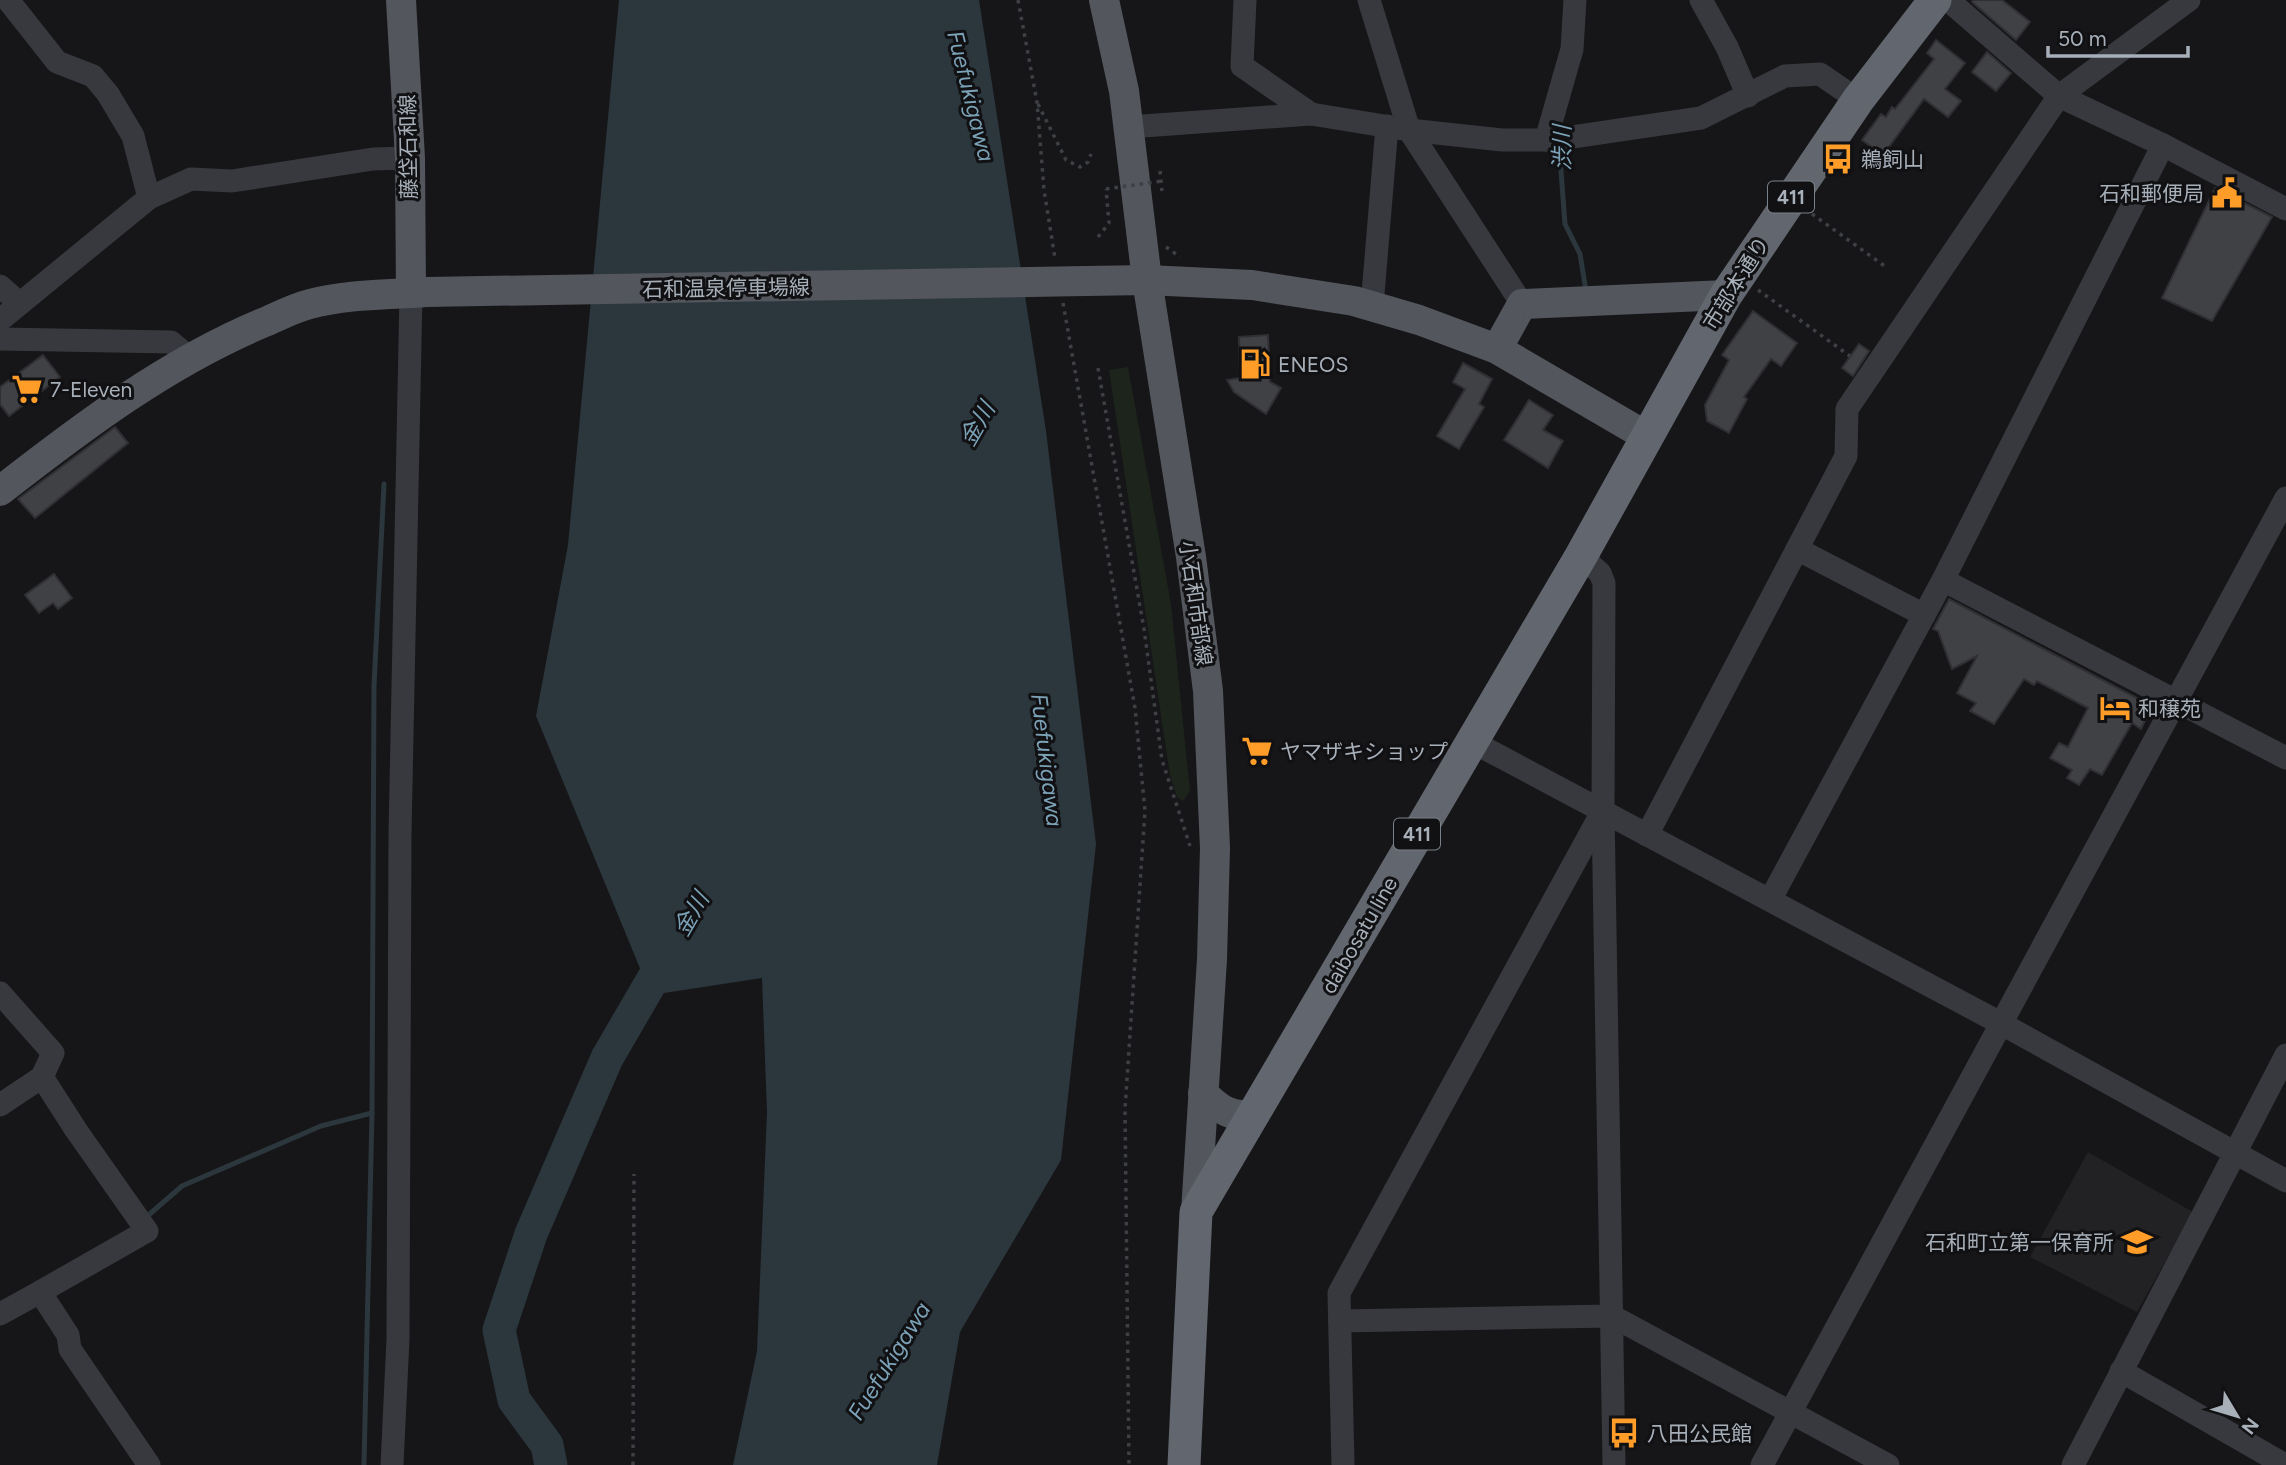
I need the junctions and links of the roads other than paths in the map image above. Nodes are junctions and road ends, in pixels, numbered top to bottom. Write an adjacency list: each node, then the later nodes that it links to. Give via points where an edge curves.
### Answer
1 (8, 0): 20 (street, via 57,62 93,76 108,94 133,136)
2 (401, 0): 19 (main road, 藤垈石和線)
3 (1104, 0): 15 (main road, 小石和市部線)
4 (1245, 0): 14 (street, via 1241,66)
5 (1369, 0): 16 (street)
6 (1575, 0): 17 (street)
7 (1701, 0): 11 (street)
8 (1935, 0): 13 (highway, 市部本通り / 411)
9 (1948, 0): 12 (street)
10 (2189, 0): 12 (street)
11 (1748, 96): 13 (street, via 1785,76 1820,74); 17 (street, via 1701,118)
12 (2059, 96): 18 (street); 36 (street, via 1847,409 1846,456)
13 (1858, 100): 24 (highway, 市部本通り / 411)
14 (1311, 114): 15 (street); 16 (street)
15 (1129, 127): 22 (main road, 小石和市部線)
16 (1398, 128): 17 (street, via 1502,140); 27 (street); 28 (street)
17 (1557, 139)
18 (2163, 145): 21 (street); 38 (street)
19 (405, 158): 20 (street, via 232,181 191,179); 25 (main road, 藤垈石和線)
20 (149, 198): 26 (street)
21 (2286, 209)
22 (1147, 281): 25 (main road, 石和温泉停車場線, bridge, via 1073,286); 28 (main road, 石和温泉停車場線, via 1252,285); 50 (main road, 小石和市部線, via 1208,691 1215,848)
23 (0, 286): 26 (street)
24 (1741, 292): 27 (main road); 33 (highway, 市部本通り / 411)
25 (419, 293): 32 (main road, 石和温泉停車場線, via 309,304 240,332); 62 (street, via 400,821)
26 (19, 303): 29 (street)
27 (1522, 304): 31 (main road)
28 (1372, 306): 31 (main road, 石和温泉停車場線)
29 (0, 320)
30 (0, 339): 32 (street, via 171,342)
31 (1497, 349): 33 (main road, 石和温泉停車場線)
32 (191, 359): 34 (main road, 石和温泉停車場線, via 132,394)
33 (1646, 436): 37 (highway, daibosatu line / 411)
34 (0, 491)
35 (2286, 498): 40 (street)
36 (1797, 549): 39 (street); 44 (street)
37 (1581, 556): 41 (highway, daibosatu line / 411); 43 (street, via 1604,583)
38 (1943, 580): 39 (street); 40 (street)
39 (1924, 615): 45 (street)
40 (2178, 701): 42 (street); 47 (street)
41 (1471, 741): 43 (street); 52 (highway, daibosatu line / 411)
42 (2286, 758)
43 (1603, 811): 44 (street); 58 (street); 59 (street, via 1339,1293)
44 (1647, 835): 45 (street)
45 (1770, 900): 47 (street)
46 (0, 993): 49 (street, via 53,1053)
47 (2001, 1024): 53 (street); 61 (street)
48 (2286, 1055): 53 (street)
49 (42, 1077): 51 (street); 56 (street, via 147,1231)
50 (1203, 1093): 52 (main road, via 1227,1113); 55 (main road, 小石和市部線)
51 (0, 1105)
52 (1255, 1114): 55 (highway, daibosatu line / 411)
53 (2234, 1151): 54 (street); 60 (street)
54 (2286, 1181)
55 (1196, 1212): 66 (highway, daibosatu line / 411)
56 (40, 1292): 57 (street); 63 (street, via 68,1335 70,1349)
57 (0, 1314)
58 (1612, 1316): 59 (street); 61 (street); 68 (street)
59 (1340, 1321): 67 (street)
60 (2121, 1371): 71 (street); 72 (street)
61 (1790, 1414): 69 (street); 70 (street)
62 (395, 1421): 64 (street); 65 (street)
63 (149, 1465)
64 (380, 1465)
65 (392, 1465)
66 (1184, 1465)
67 (1343, 1465)
68 (1614, 1465)
69 (1762, 1465)
70 (1888, 1465)
71 (2073, 1465)
72 (2285, 1465)

